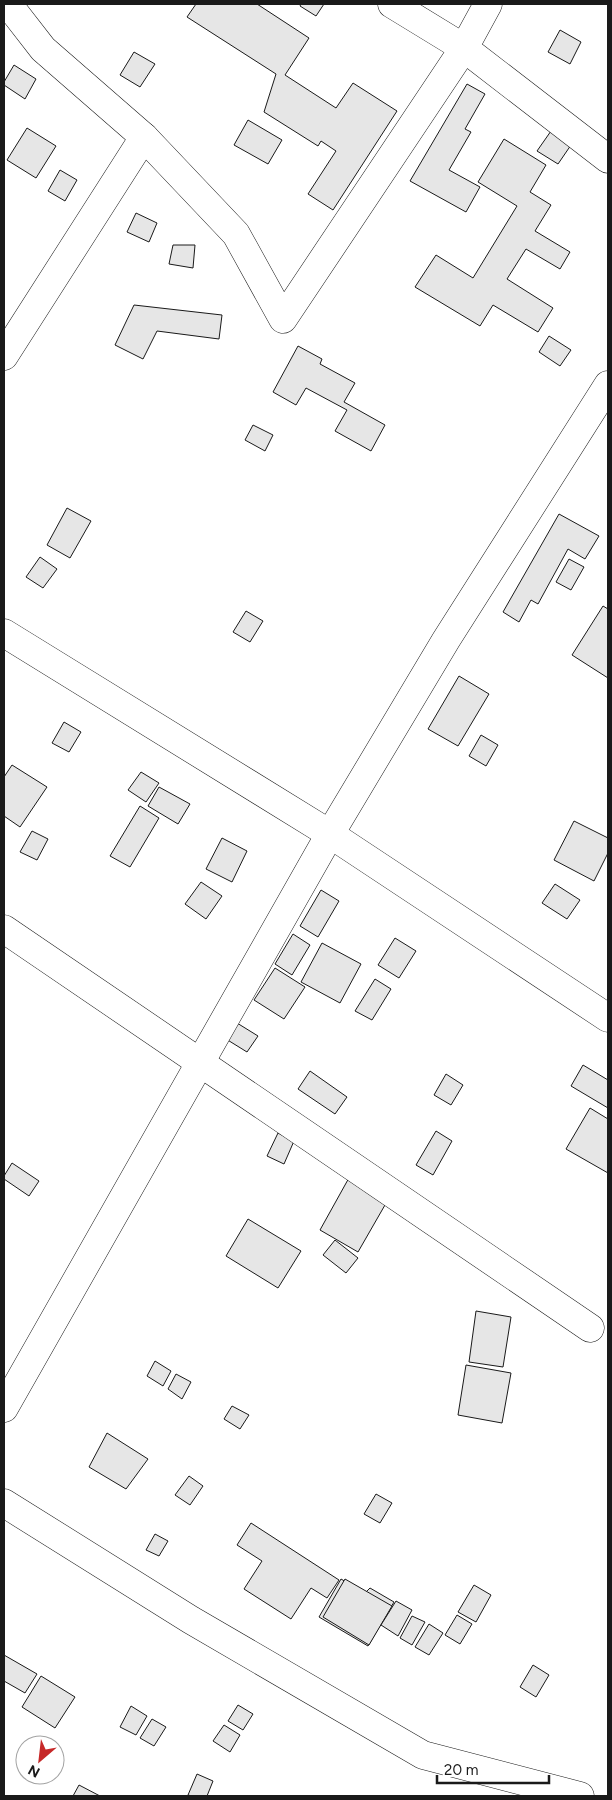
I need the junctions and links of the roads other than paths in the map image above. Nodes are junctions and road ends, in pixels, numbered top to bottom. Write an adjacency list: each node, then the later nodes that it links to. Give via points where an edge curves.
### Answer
1 (8, 4): 5 (street, via 43,49)
2 (392, 4): 4 (street)
3 (488, 4): 4 (street)
4 (464, 48): 5 (street, via 283,320 236,234); 6 (street)
5 (144, 137): 7 (street)
6 (608, 159)
7 (4, 356)
8 (608, 384): 10 (street, via 446,640)
9 (4, 633): 10 (street)
10 (330, 834): 12 (street); 13 (street)
11 (4, 929): 13 (street)
12 (608, 1018)
13 (200, 1063): 14 (street); 15 (street)
14 (590, 1328)
15 (4, 1408)
16 (4, 1503): 17 (street, via 191,1620 423,1755)
17 (580, 1796)

